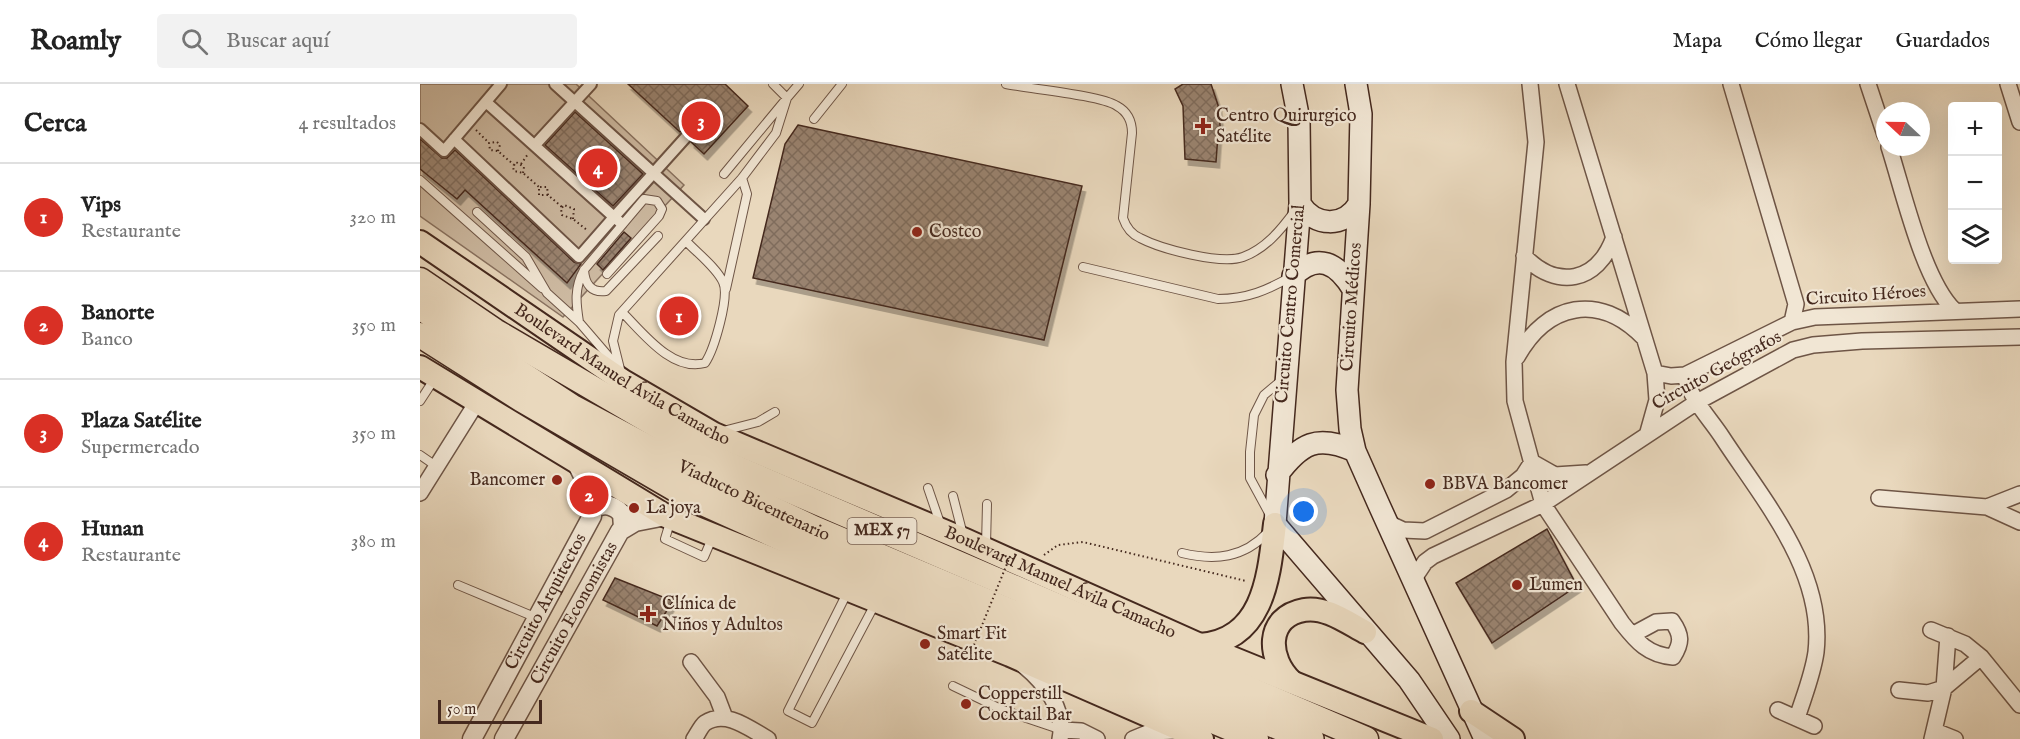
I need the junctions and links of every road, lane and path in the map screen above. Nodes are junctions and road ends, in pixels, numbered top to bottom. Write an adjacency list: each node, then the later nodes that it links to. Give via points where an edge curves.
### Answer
1 (501, 84): 17 (street)
2 (555, 84): 16 (street)
3 (591, 84): 16 (street)
4 (773, 84): 15 (lane)
5 (799, 84): 15 (lane)
6 (842, 84): 19 (lane)
7 (1010, 84): 37 (lane, via 1111,102 1127,114 1132,133 1123,218 1127,229 1139,238 1203,256 1241,258 1265,244)
8 (1292, 84): 37 (main road, Circuito Centro Comercial, via 1299,120)
9 (1356, 84): 38 (main road, Circuito Médicos, via 1361,114)
10 (1530, 84): 49 (street, via 1536,142)
11 (1568, 84): 45 (street)
12 (1731, 84): 63 (street, via 1796,304)
13 (1868, 84): 18 (street)
14 (2008, 84): 20 (street)
15 (787, 98): 32 (lane); 33 (lane, via 776,134)
16 (575, 101): 26 (street); 31 (street)
17 (486, 102): 21 (street); 26 (street)
18 (1876, 108)
19 (814, 119)
20 (2020, 122)
21 (468, 123): 24 (street); 25 (path)
22 (420, 129): 24 (street, via 444,151)
23 (686, 137): 31 (street)
24 (454, 139): 50 (street)
25 (489, 143): 27 (path, via 490,150); 27 (path, via 497,142)
26 (535, 145): 43 (street)
27 (498, 151): 29 (path)
28 (1892, 156): 60 (street, via 1930,273 1940,294)
29 (514, 165): 30 (path, via 514,171); 30 (path, via 521,164)
30 (523, 172): 35 (path)
31 (654, 173): 42 (street); 43 (street)
32 (724, 174)
33 (742, 178): 42 (lane); 56 (lane, via 747,194)
34 (420, 180): 57 (lane)
35 (539, 187): 36 (path, via 547,187); 36 (path, via 538,195)
36 (548, 195): 39 (path)
37 (1300, 204): 38 (main road, via 1316,219 1330,222 1345,219); 53 (main road, Circuito Centro Comercial)
38 (1359, 204): 55 (main road, Circuito Médicos)
39 (562, 207): 41 (path, via 562,215); 41 (path, via 574,209)
40 (477, 212): 57 (lane, via 526,256)
41 (573, 219): 46 (path)
42 (704, 219): 47 (lane)
43 (618, 220): 46 (street); 50 (lane); 52 (lane, via 644,199 657,201 662,209)
44 (658, 236): 50 (lane, via 606,291 598,292 584,281)
45 (1614, 237): 49 (street, via 1600,262 1586,273 1570,278 1546,273); 66 (street)
46 (596, 238): 50 (street)
47 (686, 241): 56 (lane, via 719,277); 61 (lane)
48 (420, 242): 71 (main road, Boulevard Manuel Ávila Camacho)
49 (1524, 256): 67 (street)
50 (583, 263): 62 (lane, via 575,297)
51 (1083, 267): 53 (lane, via 1218,299 1257,294)
52 (607, 274)
53 (1293, 276): 55 (main road, via 1305,266 1322,262 1337,268); 72 (main road, Circuito Centro Comercial)
54 (420, 280): 144 (highway, Boulevard Manuel Ávila Camacho / MEX 57, via 495,332 706,455)
55 (1353, 289): 79 (main road, Circuito Médicos, via 1347,390)
56 (725, 291): 61 (lane, via 711,354 705,363 696,365 665,354)
57 (548, 293): 62 (lane)
58 (420, 305): 143 (highway, Viaducto Bicentenario, via 573,409 687,469 812,529)
59 (2020, 309): 60 (street, Circuito Héroes)
60 (1954, 310): 63 (street, Circuito Héroes, via 1827,316)
61 (622, 312): 71 (lane, via 614,341)
62 (579, 322): 71 (lane)
63 (1792, 322): 70 (street, Circuito Héroes)
64 (420, 335): 142 (highway, MEX 57, via 687,496 867,577)
65 (2020, 337): 75 (street, Circuito Geógrafos, via 1813,345 1773,359)
66 (1645, 339): 67 (street, via 1610,314 1577,309 1555,315 1539,326); 69 (street)
67 (1514, 362): 82 (street, via 1515,401)
68 (428, 372): 73 (lane); 74 (main road)
69 (1655, 373): 70 (street); 77 (street, via 1657,400)
70 (1685, 375): 75 (street)
71 (622, 376): 78 (main road, Boulevard Manuel Ávila Camacho)
72 (1285, 377): 85 (main road, Circuito Centro Comercial); 98 (lane, via 1263,395 1254,415 1250,452 1250,478)
73 (420, 401)
74 (477, 402): 81 (main road); 83 (street)
75 (1697, 402): 77 (street, Circuito Geógrafos); 129 (street, via 1782,530 1800,563 1810,593 1816,651)
76 (775, 412): 78 (lane, via 758,422)
77 (1648, 432): 84 (street, Circuito Geógrafos)
78 (714, 434): 100 (main road, Boulevard Manuel Ávila Camacho)
79 (1355, 451): 85 (main road, via 1327,442 1307,446 1297,451); 97 (main road, Circuito Médicos)
80 (420, 455): 83 (lane)
81 (576, 462): 94 (street, via 590,487); 95 (main road)
82 (1532, 462): 84 (street, Circuito Geógrafos, via 1554,475); 92 (street); 97 (street, via 1506,490 1425,531 1403,530)
83 (436, 466): 87 (street)
84 (1590, 472): 92 (street, Circuito Geógrafos)
85 (1277, 475): 98 (main road, Circuito Centro Comercial)
86 (928, 488): 100 (lane)
87 (420, 493)
88 (2020, 494): 93 (street)
89 (953, 496): 101 (lane)
90 (1879, 498): 93 (street)
91 (987, 504): 102 (lane)
92 (1543, 504): 106 (street, Circuito Geógrafos, via 1433,556); 114 (street)
93 (1987, 507): 96 (street)
94 (594, 508): 99 (street, via 615,507 622,514); 111 (street, Circuito Arquitectos)
95 (669, 517): 99 (street, Circuito Economistas, via 644,519); 109 (main road)
96 (2020, 522)
97 (1388, 523): 106 (main road, Circuito Médicos)
98 (1275, 524): 103 (lane, via 1257,544 1239,553 1212,558); 108 (main road); 113 (main road)
99 (623, 527): 136 (street, Circuito Economistas)
100 (942, 530): 101 (main road, Boulevard Manuel Ávila Camacho)
101 (965, 540): 102 (main road, Boulevard Manuel Ávila Camacho)
102 (987, 549): 117 (main road, Boulevard Manuel Ávila Camacho)
103 (1182, 553)
104 (1011, 554): 116 (path, bridge)
105 (1042, 557): 108 (path, via 1058,545 1083,542)
106 (1413, 580): 127 (main road, Circuito Médicos)
107 (458, 585): 111 (lane)
108 (1266, 586): 117 (main road, via 1255,612 1239,630 1217,642)
109 (849, 588): 110 (main road); 110 (lane, via 788,711 812,723)
110 (877, 600): 118 (main road)
111 (538, 618): 135 (street, Circuito Arquitectos)
112 (1930, 630): 115 (street)
113 (1365, 632): 121 (main road, via 1321,612 1306,609 1291,615 1279,628 1273,655 1280,671); 145 (main road, via 1409,680)
114 (1632, 635): 114 (street, via 1656,622 1672,621 1680,632 1680,646 1673,657 1657,656)
115 (1948, 636): 119 (street); 123 (street)
116 (974, 645)
117 (1200, 645): 121 (main road, Boulevard Manuel Ávila Camacho)
118 (1010, 655): 131 (main road); 132 (street, via 1036,675 1053,699)
119 (1980, 657): 123 (street); 125 (street)
120 (690, 662): 128 (street, via 711,687)
121 (1295, 685): 134 (main road, Boulevard Manuel Ávila Camacho)
122 (953, 686): 132 (lane)
123 (1944, 688): 124 (street, via 1928,693); 133 (street)
124 (1899, 690)
125 (2020, 705)
126 (1778, 710): 129 (street)
127 (1471, 711): 146 (main road, Circuito Médicos); 147 (main road)
128 (725, 718): 137 (street, via 705,723); 138 (street)
129 (1797, 718): 130 (street)
130 (1814, 726)
131 (1178, 731): 140 (street, via 1150,732); 141 (main road)
132 (1061, 734): 139 (street, via 1081,731)
133 (1933, 735): 148 (street)
134 (1425, 736)
135 (472, 739)
136 (504, 739)
137 (694, 739)
138 (768, 739)
139 (1097, 739)
140 (1132, 739)
141 (1202, 739)
142 (1256, 739)
143 (1310, 739)
144 (1366, 739)
145 (1449, 739)
146 (1485, 739)
147 (1513, 739)
148 (1955, 739)

